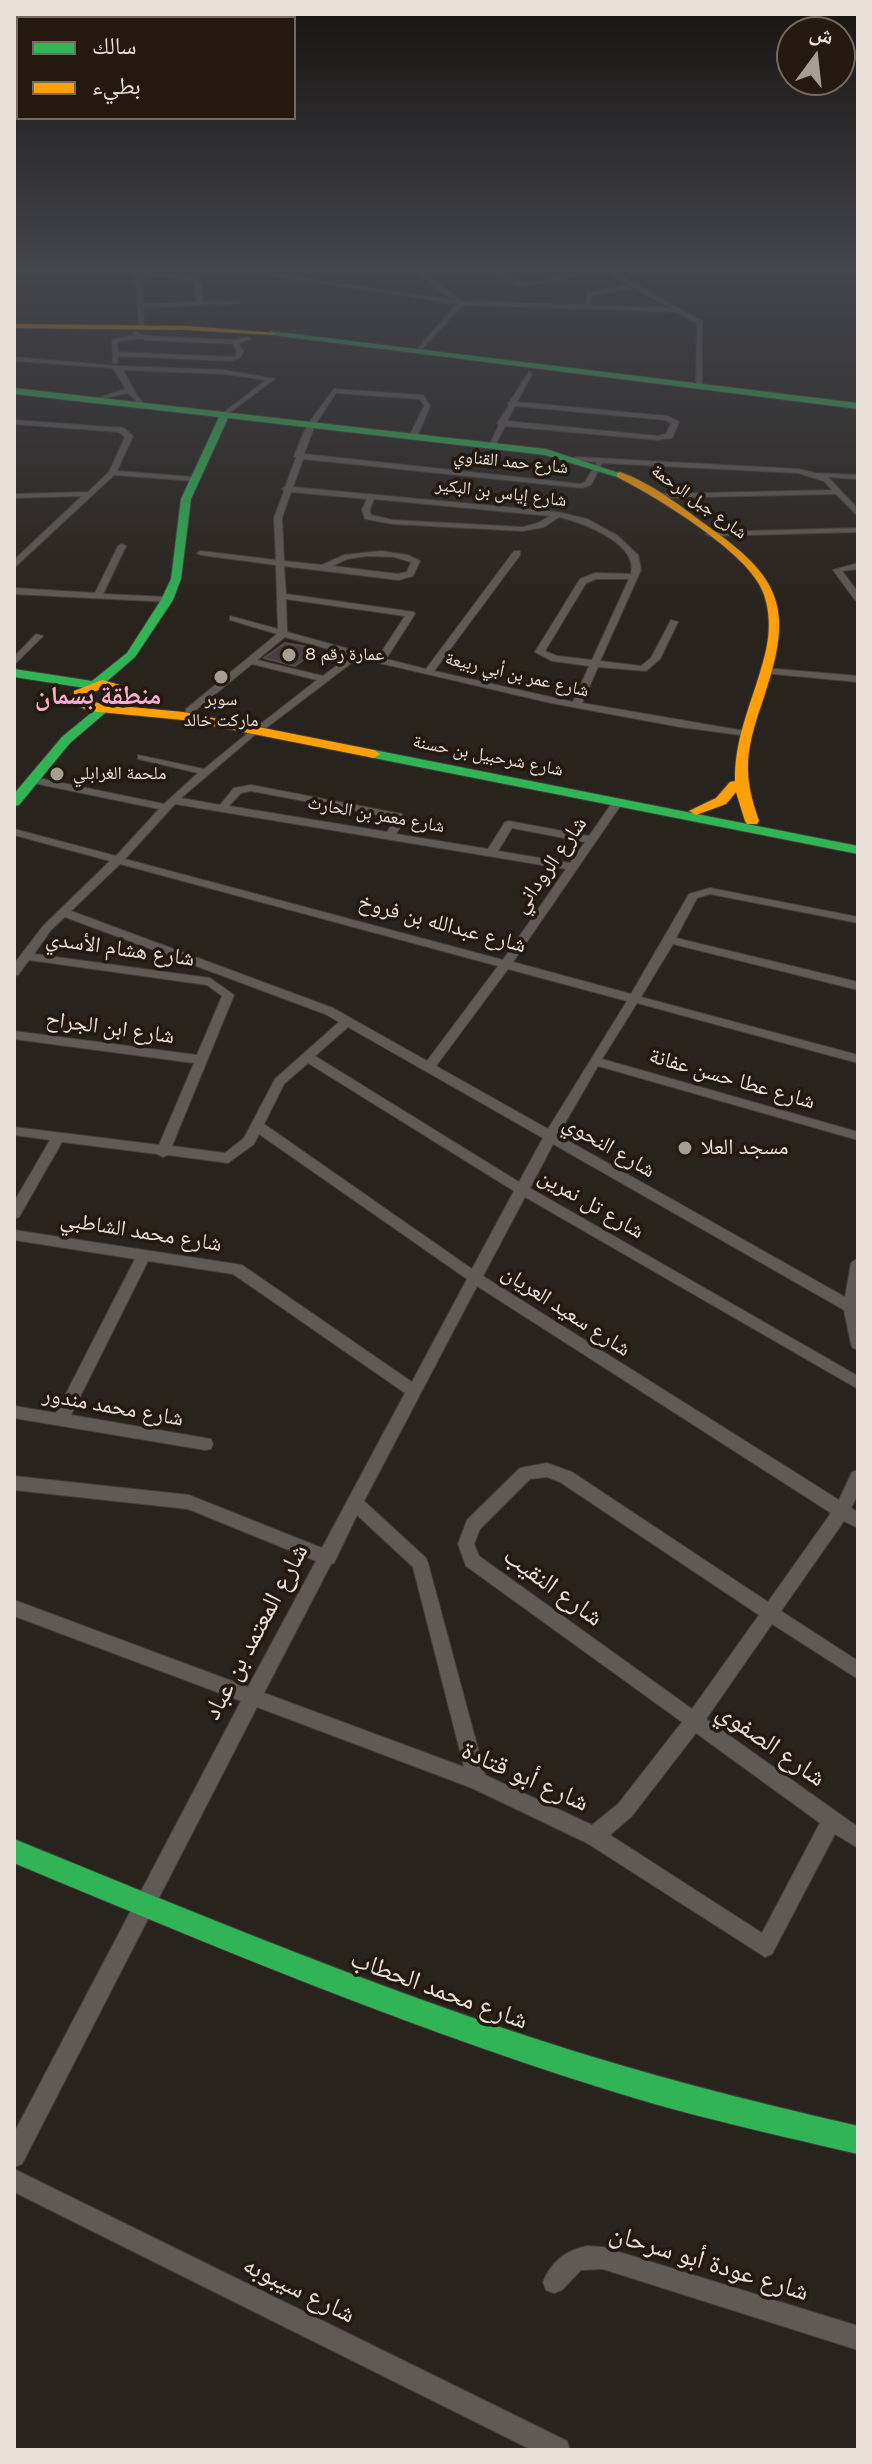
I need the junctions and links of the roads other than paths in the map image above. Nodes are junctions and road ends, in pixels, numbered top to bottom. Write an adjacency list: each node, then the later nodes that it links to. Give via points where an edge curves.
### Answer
1 (127, 386): 7 (street)
2 (263, 386): 10 (street)
3 (522, 386): 8 (street)
4 (632, 386): 11 (main road)
5 (706, 386): 9 (main road)
6 (14, 391): 7 (main road, شارع جبل الرحمة)
7 (134, 398): 10 (main road, شارع جبل الرحمة)
8 (511, 404): 15 (street); 15 (street, via 594,409 675,422 670,435 658,438)
9 (858, 404)
10 (225, 414): 13 (main road, شارع جبل الرحمة); 22 (main road)
11 (858, 415)
12 (14, 422): 19 (street, via 123,430 129,438)
13 (311, 425): 14 (main road, شارع جبل الرحمة); 14 (street, via 334,391 407,394 427,403); 16 (street)
14 (413, 437): 15 (main road, شارع جبل الرحمة)
15 (492, 439): 17 (main road, شارع جبل الرحمة)
16 (298, 456): 18 (street, شارع حمد القناوي, via 577,485 587,484); 23 (street)
17 (578, 459): 18 (main road, شارع جبل الرحمة); 20 (street)
18 (599, 464): 28 (main road, شارع جبل الرحمة)
19 (112, 473): 22 (street); 25 (street)
20 (814, 474): 21 (street); 24 (street, via 827,479)
21 (858, 477)
22 (194, 479): 45 (main road, via 183,512 176,579)
23 (286, 489): 27 (street, شارع إياس بن البكير); 36 (street, via 276,531)
24 (836, 492): 28 (street); 30 (street)
25 (89, 494): 26 (street); 37 (street)
26 (14, 496)
27 (372, 496): 29 (street, شارع إياس بن البكير); 29 (street, via 368,517 393,522 523,529)
28 (658, 496): 32 (main road, شارع جبل الرحمة)
29 (558, 514): 40 (street, شارع إياس بن البكير, via 599,528 627,547 638,563)
30 (858, 514)
31 (858, 530): 32 (street)
32 (710, 534): 57 (main road, شارع جبل الرحمة, via 747,563 769,591 774,618)
33 (122, 546): 42 (street)
34 (201, 553): 36 (street)
35 (517, 553): 56 (street)
36 (278, 561): 39 (street); 43 (street)
37 (14, 565)
38 (858, 566): 44 (street, via 837,570)
39 (324, 568): 39 (street, via 398,577 410,574 416,561 354,554 338,557)
40 (634, 577): 55 (street); 55 (street, via 595,576 583,581 540,647 544,656)
41 (14, 589): 42 (street)
42 (98, 596): 45 (street)
43 (281, 596): 48 (street); 52 (street, via 411,614)
44 (858, 598)
45 (167, 600): 51 (main road)
46 (233, 618): 48 (street, شارع عمر بن أبي ربيعة)
47 (674, 622): 55 (street, via 650,666 633,671)
48 (283, 634): 50 (street, شارع عمر بن أبي ربيعة); 54 (street)
49 (39, 636): 53 (street)
50 (357, 654): 52 (street, شارع عمر بن أبي ربيعة); 59 (street)
51 (131, 655): 62 (main road); 63 (main road)
52 (381, 660): 56 (street, شارع عمر بن أبي ربيعة)
53 (14, 662)
54 (253, 662): 59 (street); 66 (street)
55 (593, 665): 64 (street)
56 (429, 671): 64 (street, شارع عمر بن أبي ربيعة)
57 (766, 671): 60 (street); 68 (main road, شارع جبل الرحمة)
58 (14, 673): 63 (main road)
59 (324, 679): 67 (street)
60 (858, 679)
61 (14, 680): 63 (main road)
62 (125, 689): 63 (main road, شارع شرحبيل بن حسنة); 65 (main road, via 126,698); 66 (main road, شارع شرحبيل بن حسنة, via 153,703)
63 (85, 692): 65 (main road, شارع شرحبيل بن حسنة, via 89,707); 69 (main road)
64 (576, 705): 68 (street, شارع عمر بن أبي ربيعة)
65 (108, 707): 67 (main road, شارع شرحبيل بن حسنة); 69 (main road)
66 (189, 711): 67 (main road, شارع شرحبيل بن حسنة)
67 (258, 728): 71 (street); 75 (main road, شارع شرحبيل بن حسنة); 78 (main road, شارع شرحبيل بن حسنة)
68 (745, 734): 73 (main road, شارع جبل الرحمة)
69 (66, 740): 72 (main road)
70 (142, 757): 71 (street)
71 (205, 772): 76 (street)
72 (33, 780): 74 (main road); 76 (street, شارع معمر بن الحارث)
73 (735, 785): 78 (main road, via 721,801); 79 (main road)
74 (14, 802)
75 (618, 802): 82 (street, شارع الروداني); 84 (main road, شارع شرحبيل بن حسنة)
76 (169, 803): 77 (street, شارع معمر بن الحارث); 86 (street)
77 (224, 806): 81 (street, شارع معمر بن الحارث); 81 (street, via 238,790 251,788 398,816)
78 (696, 811): 79 (main road, شارع شرحبيل بن حسنة)
79 (752, 821): 83 (main road, شارع شرحبيل بن حسنة)
80 (14, 832): 86 (street, شارع عبدالله بن فروخ)
81 (391, 834): 85 (street, شارع معمر بن الحارث)
82 (592, 840): 85 (street, via 509,824); 87 (street, شارع الروداني)
83 (858, 842)
84 (858, 850)
85 (492, 852): 87 (street, شارع معمر بن الحارث)
86 (119, 859): 88 (street); 92 (street, شارع عبدالله بن فروخ)
87 (574, 867): 92 (street, شارع الروداني)
88 (63, 912): 91 (street); 96 (street, شارع النحوي, via 276,988)
89 (858, 920): 90 (street, شارع المعتمد بن عباد, via 701,892 693,896)
90 (671, 940): 94 (street); 95 (street, شارع المعتمد بن عباد)
91 (25, 956): 93 (street); 100 (street, شارع هشام الأسدي, via 221,987 227,1004)
92 (507, 962): 95 (street, شارع عبدالله بن فروخ); 102 (street, شارع الروداني)
93 (14, 972)
94 (858, 986)
95 (633, 996): 99 (street, شارع عبدالله بن فروخ); 101 (street, شارع المعتمد بن عباد)
96 (348, 1020): 98 (street); 102 (street, شارع النحوي)
97 (14, 1035): 100 (street, شارع ابن الجراح)
98 (306, 1056): 103 (street, via 271,1092); 109 (street, شارع تل نمرين)
99 (858, 1059)
100 (202, 1060): 108 (street, شارع هشام الأسدي)
101 (596, 1061): 105 (street, شارع عطا حسن عفانة); 107 (street, شارع المعتمد بن عباد)
102 (429, 1067): 107 (street, شارع النحوي)
103 (257, 1126): 108 (street, via 249,1141 228,1158); 114 (street, شارع سعيد العريان)
104 (14, 1131): 106 (street)
105 (858, 1136)
106 (58, 1137): 108 (street); 110 (street)
107 (551, 1137): 109 (street, شارع المعتمد بن عباد); 115 (street, شارع النحوي)
108 (163, 1152)
109 (524, 1191): 114 (street, شارع المعتمد بن عباد); 117 (street, شارع تل نمرين)
110 (14, 1214)
111 (14, 1235): 112 (street, شارع محمد الشاطبي)
112 (143, 1256): 118 (street, شارع محمد الشاطبي, via 237,1269); 120 (street)
113 (858, 1263): 115 (street)
114 (477, 1279): 118 (street, شارع المعتمد بن عباد); 125 (street, شارع سعيد العريان)
115 (851, 1307): 116 (street)
116 (858, 1344)
117 (858, 1383)
118 (415, 1392): 124 (street, شارع المعتمد بن عباد)
119 (14, 1412): 120 (street, شارع محمد مندور)
120 (61, 1419): 121 (street, شارع محمد مندور)
121 (205, 1444)
122 (858, 1477): 125 (street, شارع أبو قتادة)
123 (14, 1483): 127 (street, via 189,1502)
124 (356, 1504): 127 (street, شارع المعتمد بن عباد); 133 (street, via 420,1563)
125 (841, 1512): 126 (street, شارع سعيد العريان); 129 (street, شارع أبو قتادة)
126 (858, 1521)
127 (328, 1558): 131 (street, شارع المعتمد بن عباد)
128 (14, 1608): 131 (street, شارع أبو قتادة)
129 (771, 1613): 130 (street); 132 (street, شارع أبو قتادة); 132 (street, شارع النقيب, via 566,1477 547,1470 526,1473 473,1525 466,1544 472,1561)
130 (858, 1671)
131 (254, 1697): 133 (street, شارع أبو قتادة); 138 (street, شارع المعتمد بن عباد)
132 (693, 1722): 134 (street, شارع الصفوي); 135 (street, شارع أبو قتادة, via 625,1810)
133 (477, 1781): 135 (street, شارع أبو قتادة)
134 (832, 1821): 135 (street, via 765,1947); 136 (street, شارع الصفوي)
135 (594, 1836)
136 (858, 1839)
137 (14, 1851): 138 (main road, شارع محمد الحطاب)
138 (142, 1905): 139 (main road, شارع محمد الحطاب, via 572,2066 688,2101); 140 (street, شارع المعتمد بن عباد)
139 (858, 2140)
140 (14, 2156)
141 (14, 2180): 144 (street, شارع سيبوبه)
142 (554, 2282): 143 (street, شارع عودة أبو سرحان, via 566,2264 582,2256 603,2258)
143 (858, 2338)
144 (558, 2450)

